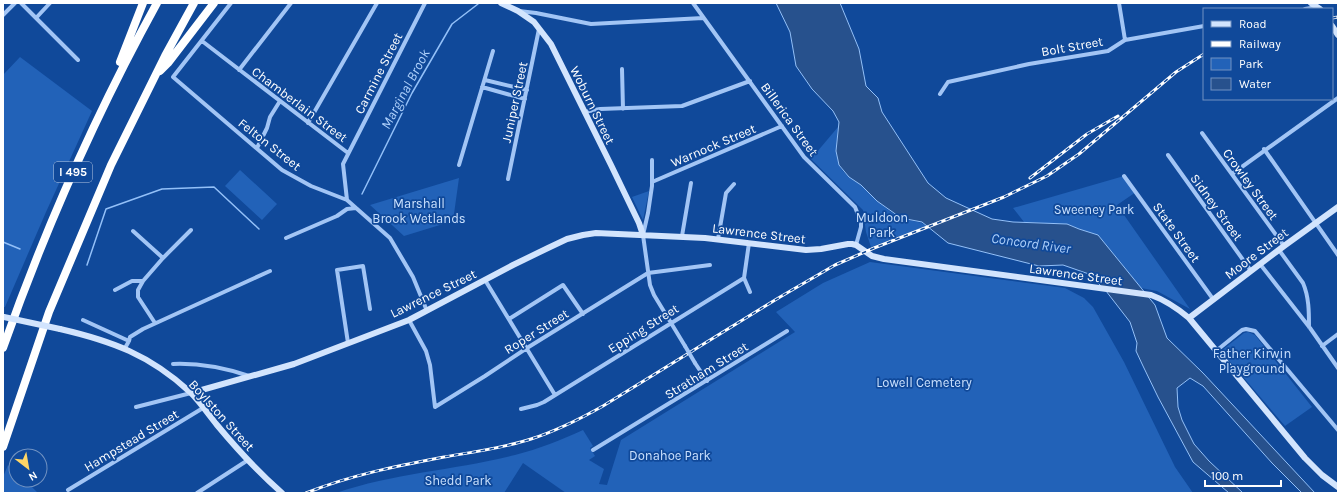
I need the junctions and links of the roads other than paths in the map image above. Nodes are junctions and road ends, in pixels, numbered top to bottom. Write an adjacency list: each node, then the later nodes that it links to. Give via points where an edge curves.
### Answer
1 (15, 3): 16 (street)
2 (21, 3): 17 (street)
3 (50, 3): 17 (street)
4 (143, 3): 38 (highway)
5 (157, 3): 38 (highway, I 495)
6 (194, 3): 27 (highway, I 495)
7 (214, 3): 27 (highway)
8 (231, 3): 22 (street)
9 (291, 3): 26 (street)
10 (377, 3): 39 (street)
11 (425, 3): 44 (street, Carmine Street)
12 (501, 3): 15 (main road, Woburn Street)
13 (693, 3): 18 (street, Billerica Street)
14 (1119, 3): 21 (street)
15 (518, 11): 18 (street, via 591,24); 20 (main road, Woburn Street, via 534,22)
16 (3, 15)
17 (36, 18): 24 (street)
18 (703, 18): 29 (street, Billerica Street)
19 (1203, 26): 21 (street)
20 (539, 29): 31 (street, Juniper Street); 37 (main road, Woburn Street, via 550,44)
21 (1125, 40): 32 (street, Bolt Street, via 1108,51 1019,66 948,82)
22 (202, 41): 26 (street, Chamberlain Street); 42 (street, Felton Street, via 173,77)
23 (493, 51): 28 (street)
24 (78, 60)
25 (622, 69): 36 (street)
26 (239, 70): 35 (street, Chamberlain Street)
27 (155, 76): 110 (highway, I 495, via 110,165 68,264)
28 (485, 80): 30 (street); 31 (street)
29 (750, 81): 36 (street, via 682,106); 40 (street, Billerica Street)
30 (482, 87): 34 (street); 47 (street)
31 (526, 90): 34 (street, Juniper Street)
32 (940, 94)
33 (1338, 98): 43 (street)
34 (525, 99): 50 (street, Juniper Street)
35 (280, 102): 39 (street, Chamberlain Street); 42 (street, via 270,117)
36 (623, 108): 37 (street)
37 (584, 112): 60 (main road, Woburn Street)
38 (97, 119): 96 (highway, I 495, via 39,252)
39 (308, 123): 44 (street, Chamberlain Street)
40 (782, 126): 51 (street, Warnock Street); 65 (street, Billerica Street, via 809,162 858,212 861,228)
41 (1202, 133): 48 (street, Crowley Street)
42 (257, 148): 54 (street, Felton Street, via 282,170 311,186)
43 (1264, 149): 48 (street); 57 (street)
44 (348, 153): 54 (street, Chamberlain Street, via 343,164)
45 (1168, 155): 71 (street, Sidney Street)
46 (652, 160): 51 (street)
47 (459, 165)
48 (1232, 174): 66 (street, Crowley Street)
49 (1124, 176): 79 (street, State Street)
50 (508, 179)
51 (652, 182): 60 (street)
52 (691, 183): 61 (street)
53 (734, 184): 63 (street, via 726,193)
54 (348, 200): 56 (street, Felton Street)
55 (1338, 207): 57 (main road, Moore Street)
56 (356, 208): 62 (street, via 347,209 337,216); 81 (street, Felton Street, via 390,238 413,277)
57 (1315, 223): 66 (main road, Moore Street); 67 (street)
58 (191, 230): 68 (street)
59 (133, 231): 68 (street)
60 (643, 235): 61 (main road, Lawrence Street); 73 (street); 75 (main road, Lawrence Street, via 596,233 573,238 543,250)
61 (682, 236): 63 (main road, Lawrence Street)
62 (286, 238)
63 (718, 239): 64 (main road, Lawrence Street)
64 (749, 243): 65 (main road, Lawrence Street, via 806,250 848,244); 74 (street)
65 (856, 246): 84 (main road, Lawrence Street, via 872,256 884,259 1150,295 1166,301)
66 (1282, 248): 69 (main road, Moore Street); 90 (street, Crowley Street, via 1306,288)
67 (1338, 255)
68 (163, 258): 76 (street)
69 (1260, 264): 71 (main road, Moore Street); 90 (street)
70 (710, 265): 73 (street)
71 (1251, 271): 79 (main road, Moore Street)
72 (270, 272): 88 (street)
73 (648, 273): 82 (street, Roper Street); 89 (street, via 651,290)
74 (744, 278): 78 (street); 89 (street, Epping Street)
75 (486, 280): 81 (main road, Lawrence Street); 85 (street)
76 (143, 281): 77 (street, via 132,281); 88 (street, via 138,290 138,297)
77 (115, 290)
78 (750, 292)
79 (1213, 300): 84 (main road, Moore Street)
80 (370, 309): 94 (street, via 363,266 337,270)
81 (427, 311): 87 (main road, Lawrence Street)
82 (583, 314): 85 (street, via 563,285); 98 (street, Roper Street)
83 (3, 317): 97 (main road, Boylston Street, bridge, via 105,340)
84 (1189, 318): 99 (main road, Lawrence Street)
85 (509, 319): 98 (street)
86 (83, 320): 93 (street)
87 (409, 320): 94 (main road, Lawrence Street); 98 (street, Roper Street, via 426,351 435,407)
88 (155, 323): 93 (street, via 130,337)
89 (671, 323): 103 (street, bridge); 105 (street, Epping Street)
90 (1310, 328): 95 (street)
91 (787, 331): 103 (street, Stratham Street)
92 (1338, 334): 95 (street)
93 (129, 341): 97 (street)
94 (348, 343): 102 (main road, Lawrence Street)
95 (1322, 346): 101 (street)
96 (3, 348)
97 (125, 348): 104 (main road, Boylston Street, via 158,367)
98 (527, 348): 105 (street)
99 (1216, 351): 109 (street, via 1242,330 1251,329 1259,334); 113 (main road, Lawrence Street, via 1305,458)
100 (172, 364): 102 (street, via 195,364)
101 (1338, 368)
102 (252, 377): 104 (main road, Lawrence Street)
103 (707, 381): 111 (street, Stratham Street)
104 (191, 393): 106 (street); 107 (main road, Boylston Street)
105 (555, 395): 108 (street, Epping Street, via 537,405)
106 (136, 407)
107 (203, 408): 112 (main road, Boylston Street); 114 (street, Hampstead Street)
108 (521, 409)
109 (1338, 430)
110 (3, 447)
111 (593, 450)
112 (248, 460): 115 (street); 116 (main road, Boylston Street)
113 (1337, 486)
114 (68, 490)
115 (197, 493)
116 (282, 493)

